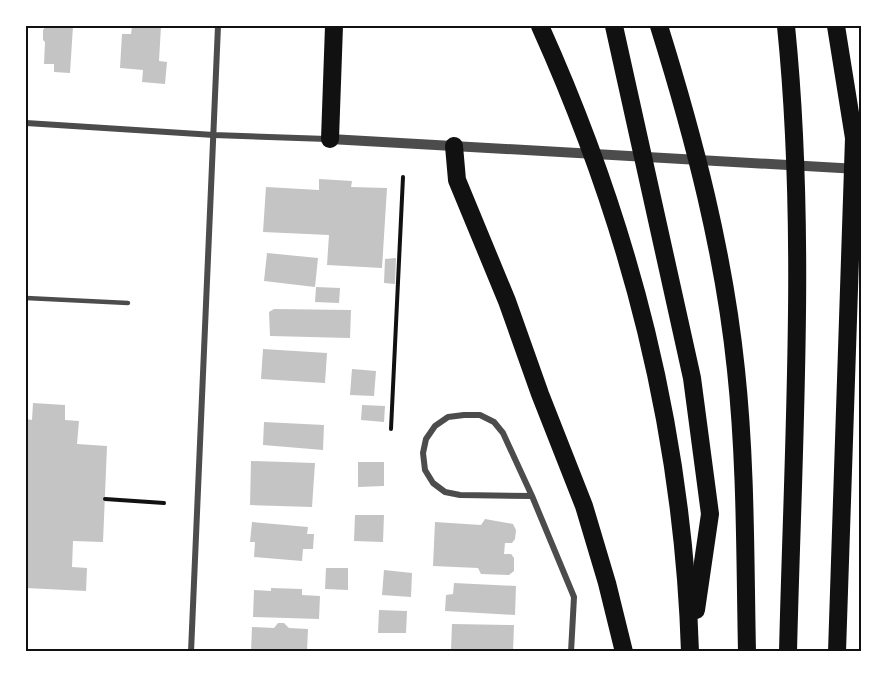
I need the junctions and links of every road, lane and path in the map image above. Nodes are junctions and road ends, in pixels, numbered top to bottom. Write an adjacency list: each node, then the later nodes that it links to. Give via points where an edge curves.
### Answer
1 (218, 26): 9 (street)
2 (334, 26): 10 (highway)
3 (540, 26): 23 (highway, via 614,216 652,350 681,514)
4 (614, 26): 23 (highway, via 692,378 710,514)
5 (659, 26): 24 (highway, via 685,108 713,227 736,370)
6 (786, 26): 25 (highway, via 795,145 797,285)
7 (836, 26): 12 (highway, via 854,138)
8 (26, 123): 9 (street)
9 (214, 135): 10 (street); 20 (street)
10 (330, 139): 11 (street)
11 (454, 146): 12 (street); 22 (highway, via 457,180 584,506)
12 (850, 169): 26 (highway)
13 (404, 177): 16 (path)
14 (26, 298): 15 (lane)
15 (128, 303)
16 (391, 429)
17 (531, 496): 17 (street, via 494,422 480,415 448,417 426,439 425,470 445,492); 21 (street, via 574,597)
18 (105, 499): 19 (path)
19 (164, 503)
20 (191, 651)
21 (571, 651)
22 (624, 651)
23 (690, 651)
24 (747, 651)
25 (788, 651)
26 (837, 651)

